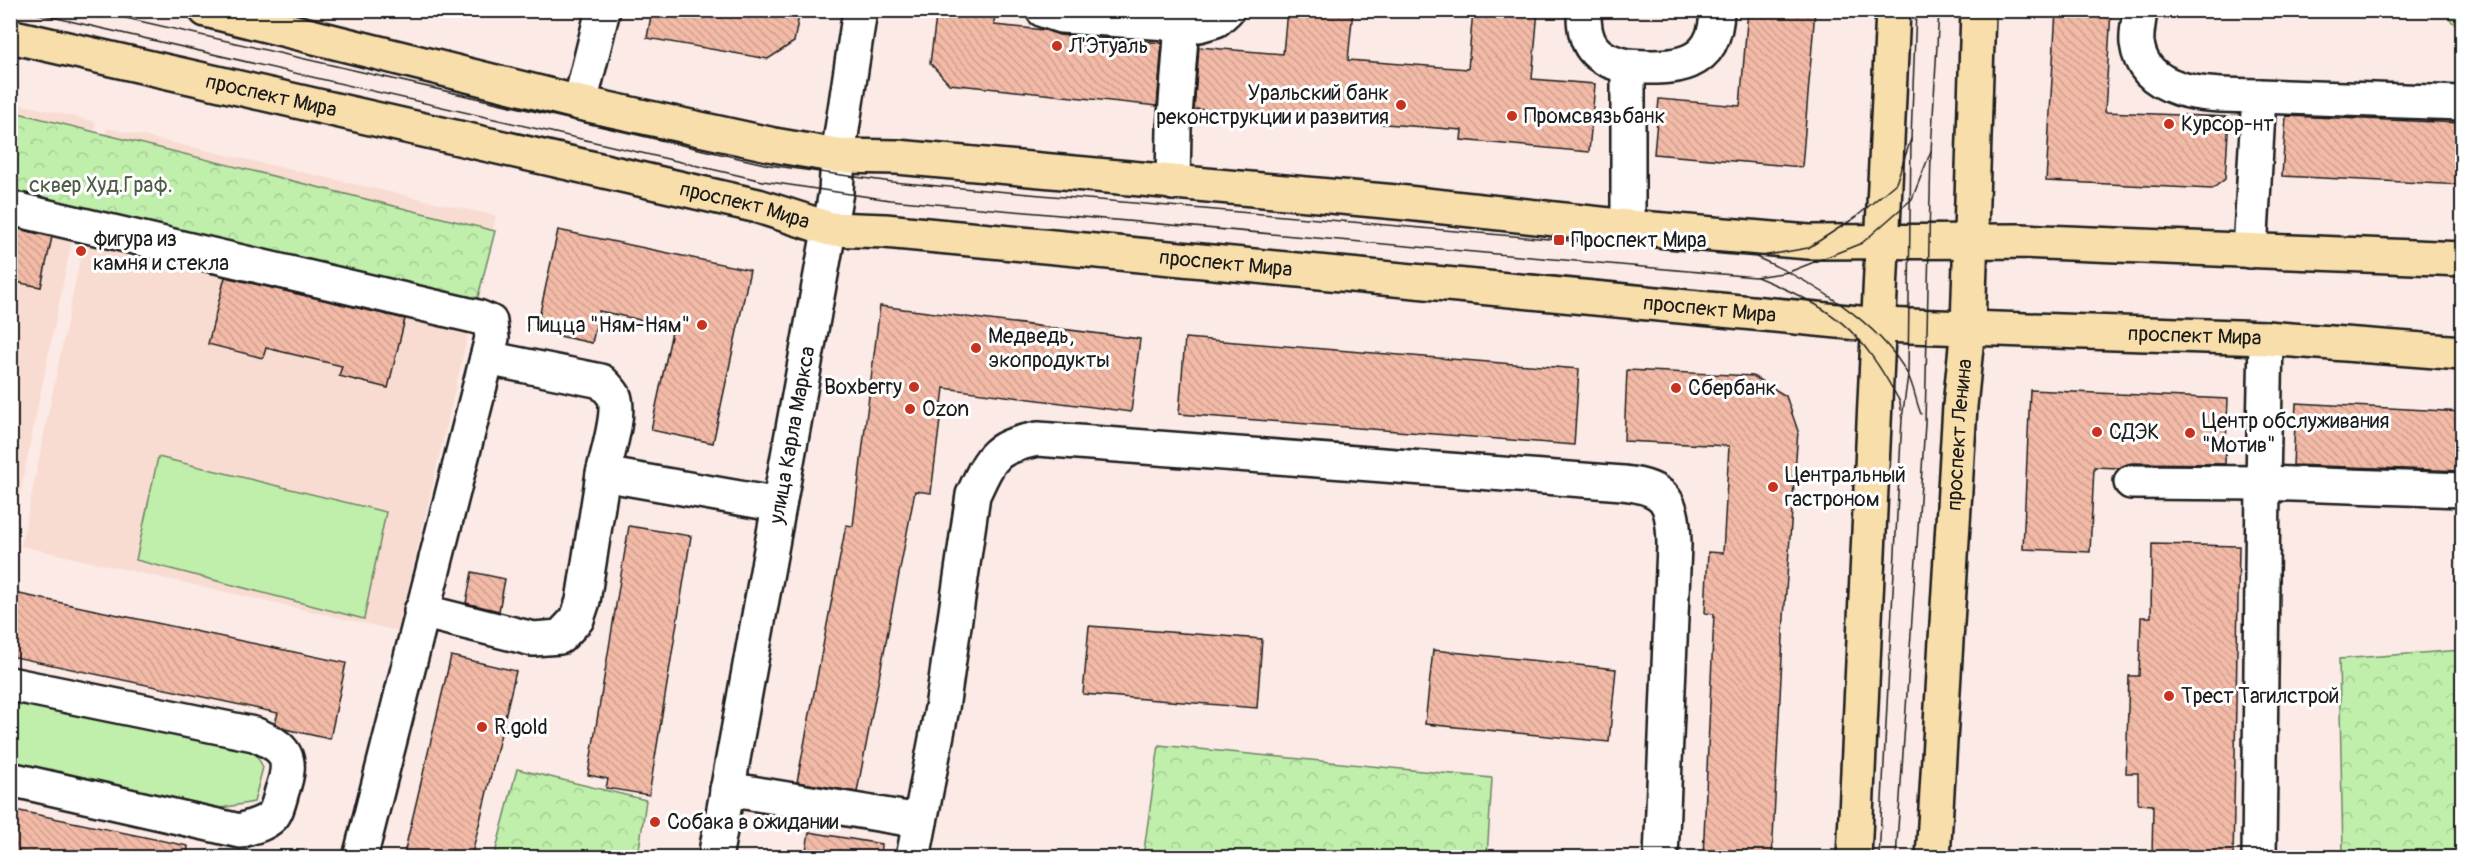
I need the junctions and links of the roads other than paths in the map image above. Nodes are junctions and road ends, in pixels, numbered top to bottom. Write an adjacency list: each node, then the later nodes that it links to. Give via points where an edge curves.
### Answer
1 (206, 10): 15 (main road)
2 (603, 10): 15 (street)
3 (860, 10): 17 (street, улица Карла Маркса)
4 (1043, 10): 11 (street, via 1061,16)
5 (1227, 10): 11 (street, via 1216,20)
6 (1584, 10): 13 (street, via 1583,30 1588,43 1610,63)
7 (1717, 10): 13 (street, via 1710,46 1689,63 1666,68)
8 (1893, 10): 23 (main road)
9 (1978, 10): 22 (main road, проспект Ленина)
10 (2140, 10): 14 (street, via 2137,44 2145,66 2155,77 2175,88 2215,95)
11 (1182, 24): 18 (street)
12 (10, 36): 21 (main road, проспект Мира, via 758,206)
13 (1628, 66): 20 (street)
14 (2259, 96): 16 (street); 24 (street)
15 (580, 103): 17 (main road)
16 (2463, 103)
17 (838, 156): 18 (main road, via 897,157); 21 (street, улица Карла Маркса)
18 (1173, 183): 20 (main road)
19 (10, 208): 30 (street, via 478,316 490,322 493,329)
20 (1628, 227): 23 (main road, via 1809,242)
21 (830, 229): 26 (main road, проспект Мира, via 885,231); 35 (street, улица Карла Маркса)
22 (1972, 240): 23 (main road); 24 (main road); 27 (main road, проспект Ленина)
23 (1883, 243): 26 (main road)
24 (2250, 251): 25 (main road)
25 (2463, 260)
26 (1880, 325): 27 (main road, проспект Мира); 45 (main road)
27 (1968, 327): 28 (main road, проспект Мира); 46 (main road, проспект Ленина)
28 (2266, 338): 29 (main road, проспект Мира); 33 (street)
29 (2463, 353)
30 (487, 358): 31 (street, via 601,381 615,398 616,412); 36 (street)
31 (603, 474): 35 (street); 36 (street, via 583,601 577,619 560,637 533,639)
32 (2130, 482): 33 (street)
33 (2263, 483): 34 (street); 47 (street)
34 (2463, 490)
35 (779, 505): 39 (street, улица Карла Маркса)
36 (421, 612): 41 (street)
37 (10, 684): 38 (street, via 254,734 275,742 288,765 274,814 240,831)
38 (10, 780)
39 (727, 789): 40 (street); 42 (street, улица Карла Маркса)
40 (920, 822): 43 (street); 44 (street, via 942,708 973,495 999,450 1038,439 1623,483 1646,486 1664,495 1673,516 1674,545)
41 (360, 858)
42 (715, 858)
43 (913, 858)
44 (1661, 858)
45 (1854, 858)
46 (1933, 858)
47 (2259, 858)

